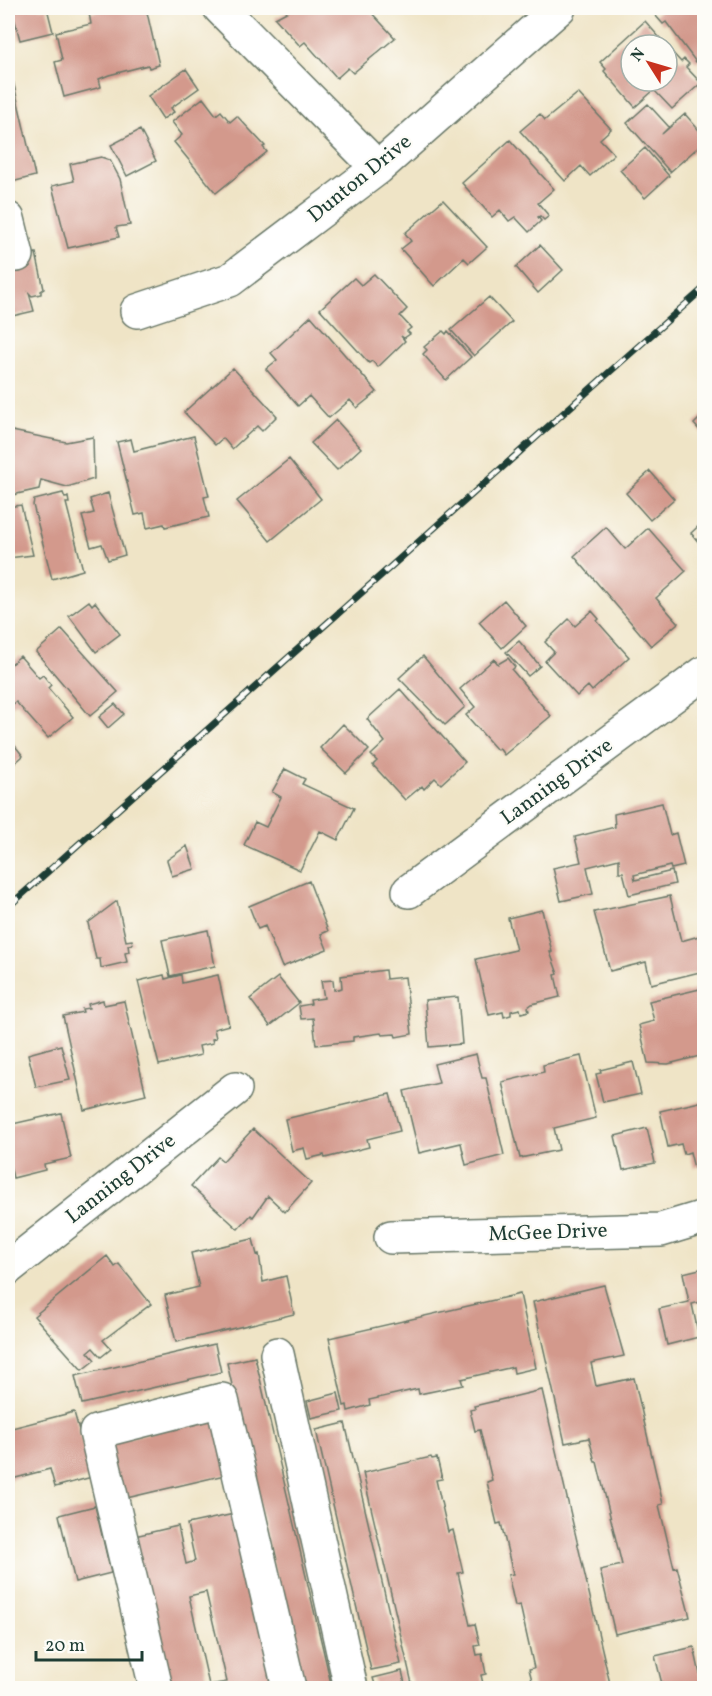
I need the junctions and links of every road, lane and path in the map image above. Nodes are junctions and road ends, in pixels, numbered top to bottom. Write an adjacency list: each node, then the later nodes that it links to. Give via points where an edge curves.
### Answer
1 (220, 8): 3 (street)
2 (559, 8): 3 (street, Dunton Drive)
3 (378, 168): 6 (street, Dunton Drive, via 230,280)
4 (8, 219): 5 (street)
5 (17, 255)
6 (137, 310)
7 (700, 686): 8 (street, Lanning Drive)
8 (409, 891)
9 (235, 1089): 12 (street, Lanning Drive)
10 (705, 1217): 11 (street, McGee Drive, via 661,1230)
11 (391, 1237)
12 (8, 1268)
13 (277, 1354): 16 (street)
14 (156, 1689): 15 (street, via 96,1432 222,1401)
15 (289, 1689)
16 (351, 1689)

